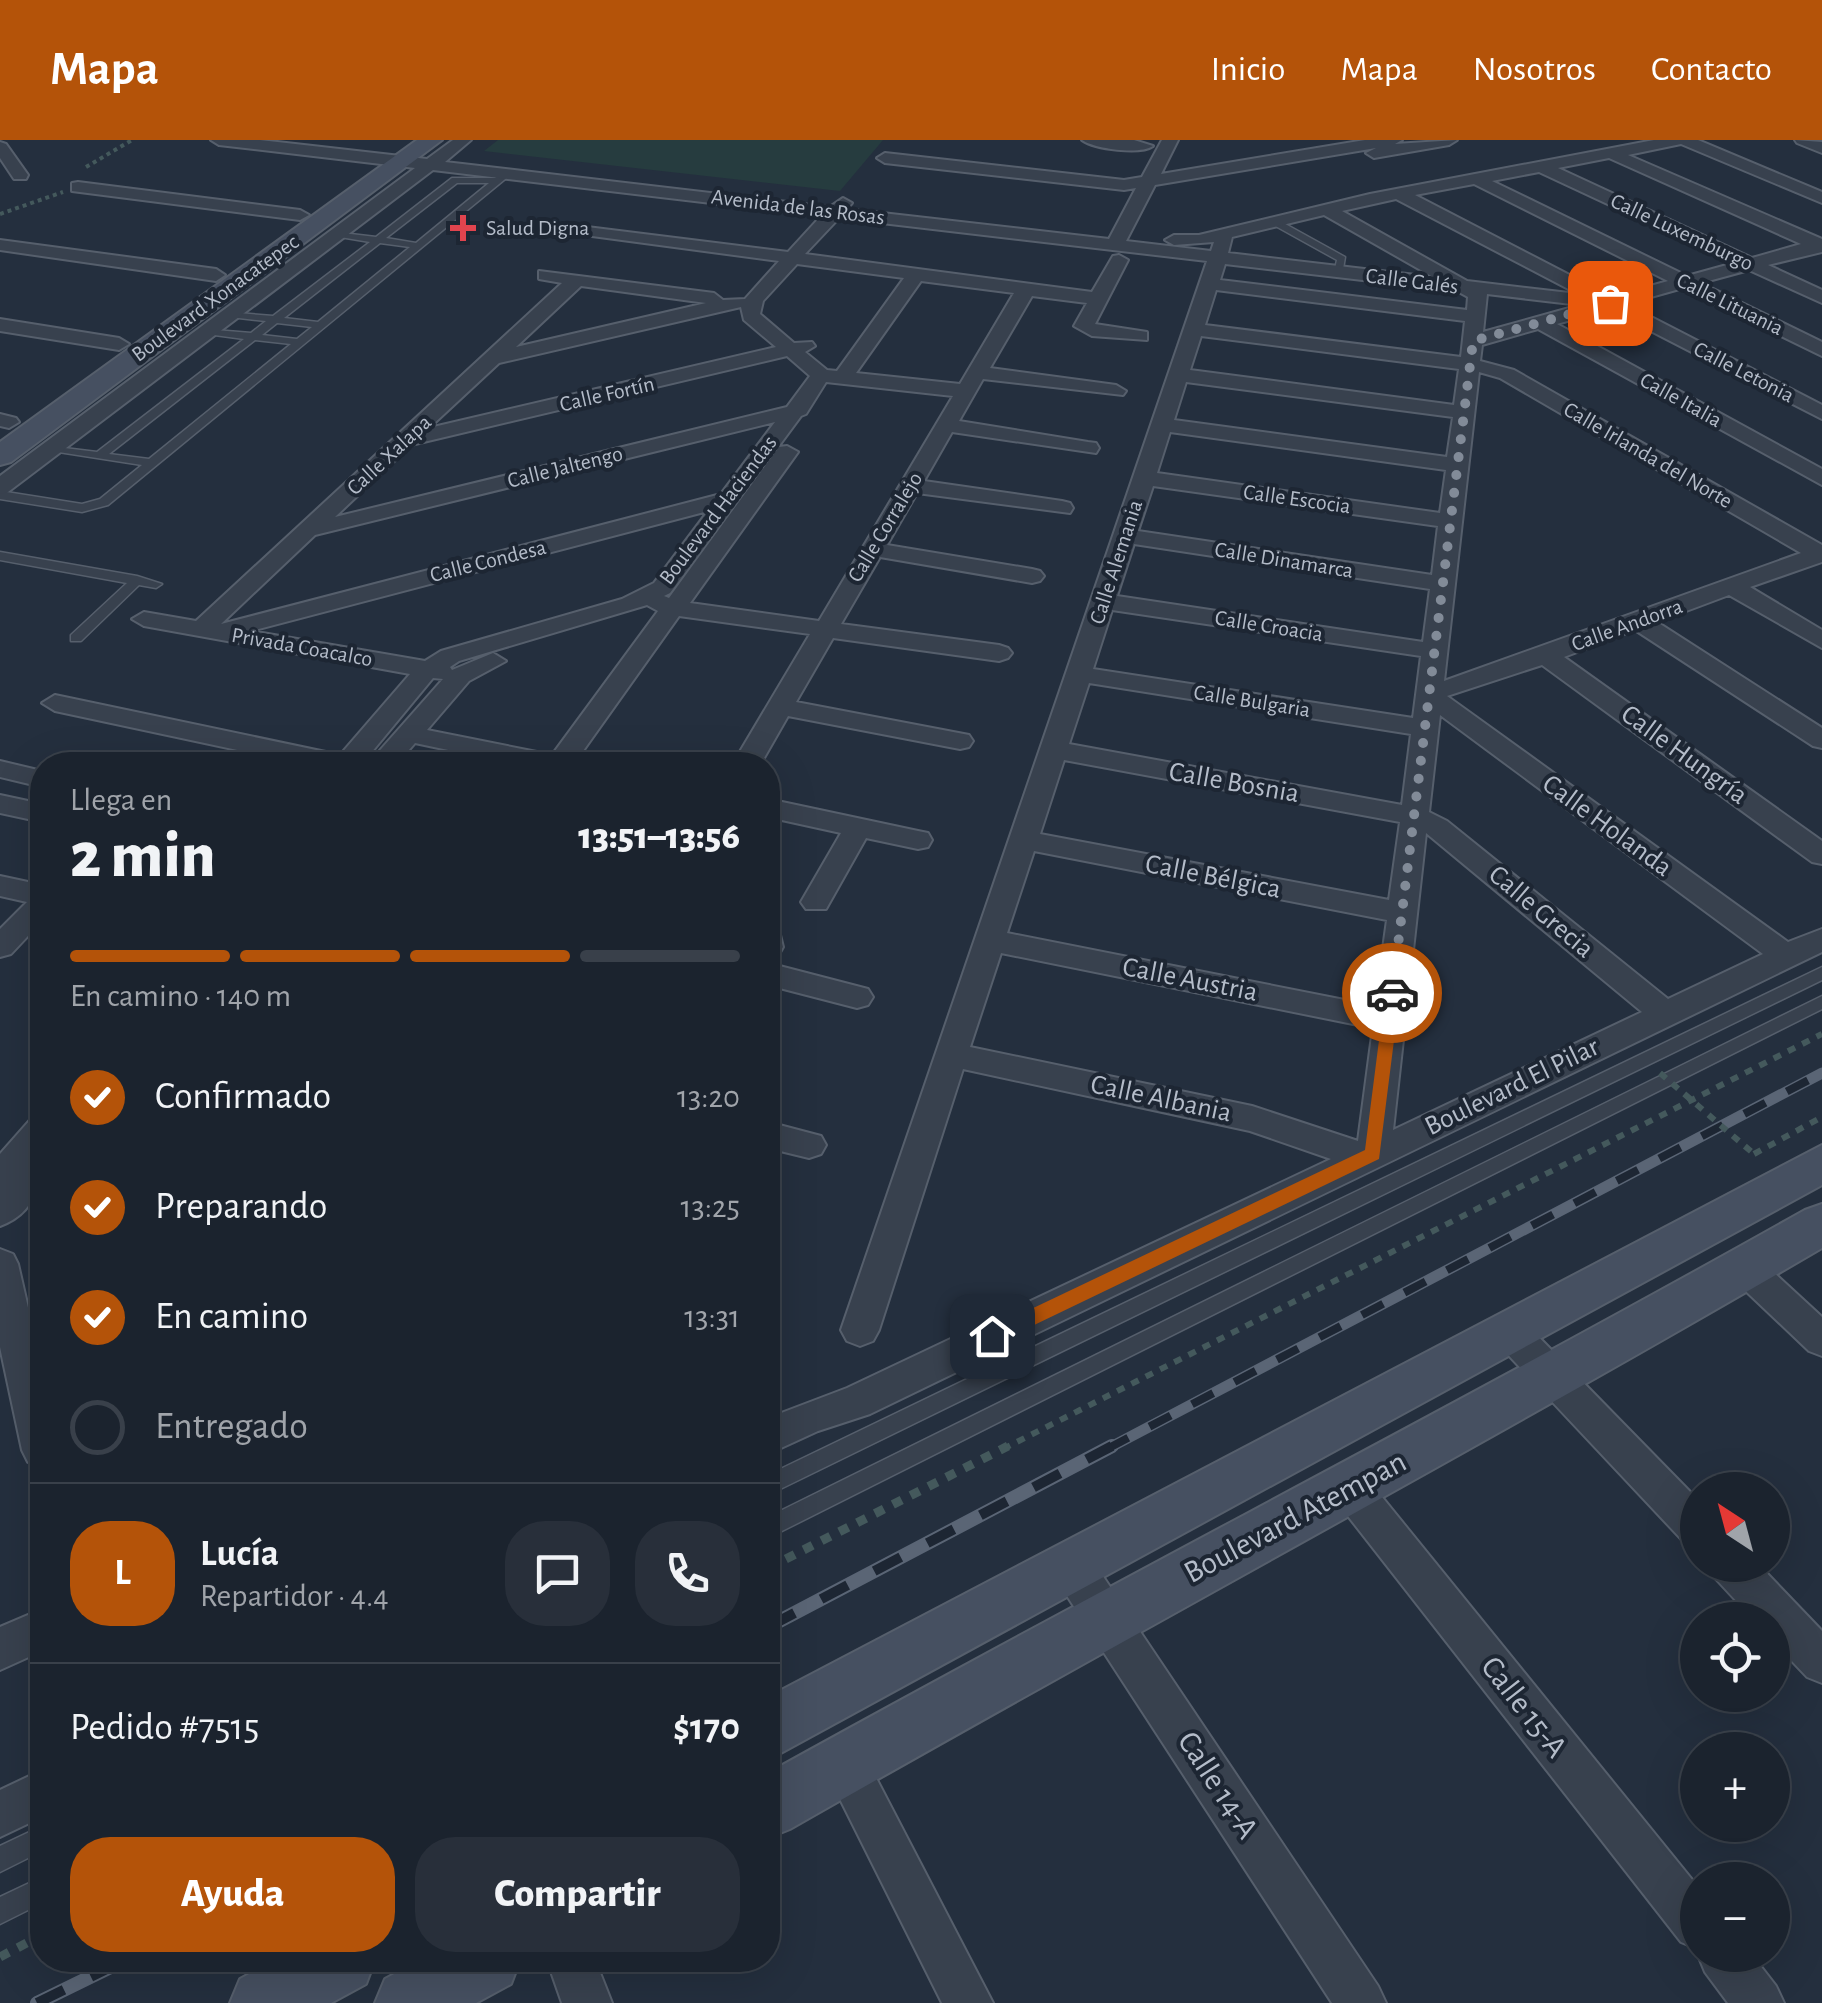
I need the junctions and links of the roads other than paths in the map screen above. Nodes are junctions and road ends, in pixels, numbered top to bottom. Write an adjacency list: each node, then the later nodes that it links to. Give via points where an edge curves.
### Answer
1 (219, 140): 12 (street)
2 (463, 140): 12 (street)
3 (1090, 140): 9 (street)
4 (1170, 140): 20 (street)
5 (1394, 140): 16 (street)
6 (1449, 140): 16 (street)
7 (1682, 140): 13 (street); 23 (street)
8 (1803, 140): 11 (street)
9 (1147, 143): 27 (street)
10 (0, 148): 17 (street)
11 (1822, 148)
12 (412, 152): 18 (street, Avenida de las Rosas); 24 (street, Avenida de las Rosas); 26 (main road, Boulevard Xonacatepec); 30 (street); 64 (main road, Boulevard Xonacatepec)
13 (1613, 154): 15 (street); 33 (street)
14 (884, 158): 27 (street)
15 (1543, 167): 19 (street); 38 (street, Calle Luxemburgo)
16 (1216, 174): 20 (street)
17 (20, 175)
18 (502, 177): 24 (street, Avenida de las Rosas); 31 (lane, via 455,180); 34 (lane)
19 (1476, 179): 22 (street); 44 (street, Calle Lituania)
20 (1146, 185): 27 (street); 35 (street)
21 (78, 187): 26 (street)
22 (1399, 194): 25 (street); 49 (street, Calle Letonia)
23 (1822, 198)
24 (847, 208): 27 (street, Avenida de las Rosas); 36 (street)
25 (1326, 209): 28 (street); 45 (street)
26 (300, 214): 41 (main road, Boulevard Xonacatepec)
27 (1108, 214): 35 (street, Avenida de las Rosas)
28 (1274, 222): 37 (street); 39 (lane, via 1342,260)
29 (577, 230): 36 (street)
30 (337, 234): 31 (lane); 51 (street)
31 (376, 240): 34 (lane); 52 (lane)
32 (0, 245): 41 (street)
33 (1820, 245): 38 (street)
34 (420, 246): 54 (lane)
35 (1118, 246): 37 (street, Avenida de las Rosas); 48 (street)
36 (802, 259): 40 (street); 50 (street)
37 (1217, 259): 39 (street, Calle Galés); 56 (street, Calle Alemania); 60 (street)
38 (1750, 264): 44 (street); 47 (street, Calle Luxemburgo)
39 (1340, 272): 45 (street, Calle Galés)
40 (917, 274): 46 (street); 66 (street)
41 (216, 275): 64 (main road, Boulevard Xonacatepec)
42 (545, 275): 43 (street)
43 (576, 280): 50 (street); 65 (street, Calle Xalapa)
44 (1684, 282): 49 (street); 63 (street, Calle Lituania)
45 (1466, 288): 49 (street, Calle Galés); 60 (street, via 1478,295)
46 (1026, 289): 48 (street); 68 (street, Calle Corralejo)
47 (1822, 297)
48 (1099, 299): 57 (street, via 1084,326)
49 (1608, 303): 53 (street); 73 (street, Calle Letonia)
50 (753, 304): 62 (street, via 770,312); 65 (street)
51 (230, 314): 52 (lane); 59 (street)
52 (274, 320): 54 (lane); 58 (lane)
53 (1540, 322): 60 (street); 85 (street, Calle Italia)
54 (320, 324): 61 (lane)
55 (0, 325): 64 (street)
56 (1194, 329): 60 (street); 67 (street, Calle Alemania)
57 (1140, 336)
58 (252, 337): 59 (lane); 61 (lane); 81 (lane)
59 (198, 338): 64 (main road); 78 (street)
60 (1473, 340): 72 (street); 96 (street, Calle Irlanda del Norte, via 1508,374)
61 (297, 342): 82 (lane)
62 (799, 348): 66 (street); 77 (street, Calle Fortín)
63 (1822, 350)
64 (119, 356): 74 (main road, Boulevard Xonacatepec); 80 (main road, Boulevard Xonacatepec)
65 (496, 357): 77 (street, Calle Xalapa)
66 (832, 375): 68 (street); 70 (street, Boulevard Haciendas); 71 (street, Boulevard Haciendas)
67 (1179, 375): 72 (street); 76 (street, Calle Alemania)
68 (972, 382): 69 (street); 75 (street, Calle Corralejo)
69 (1116, 391)
70 (822, 404): 71 (street, Calle Jaltengo); 88 (street, Boulevard Haciendas)
71 (792, 412): 90 (street, Boulevard Haciendas); 93 (street, Calle Jaltengo)
72 (1464, 412): 83 (street)
73 (1822, 412)
74 (3, 424)
75 (946, 425): 79 (street); 86 (street, Calle Corralejo)
76 (1162, 425): 83 (street); 84 (street, Calle Alemania)
77 (406, 440): 93 (street, Calle Xalapa)
78 (52, 448): 81 (lane); 87 (street)
79 (1088, 448)
80 (0, 456)
81 (99, 456): 82 (lane)
82 (150, 463): 89 (lane, via 92,507)
83 (1458, 465): 92 (street)
84 (1144, 478): 92 (street, Calle Escocia); 94 (street, Calle Alemania)
85 (1822, 478)
86 (910, 485): 91 (street); 95 (street, Calle Corralejo)
87 (0, 487)
88 (758, 492): 90 (street, Calle Condesa); 104 (street, Boulevard Haciendas, via 686,592)
89 (0, 495)
90 (724, 500): 104 (street, Boulevard Haciendas, via 662,588); 108 (street, Calle Condesa)
91 (1062, 508)
92 (1450, 520): 101 (street)
93 (308, 530): 108 (street, Calle Xalapa)
94 (1125, 536): 101 (street, Calle Dinamarca); 103 (street, Calle Alemania)
95 (872, 549): 98 (street); 107 (street, Calle Corralejo)
96 (1821, 554): 102 (street, Calle Andorra)
97 (0, 556): 99 (lane)
98 (1032, 576)
99 (138, 580): 100 (lane); 109 (lane)
100 (156, 584)
101 (1443, 584): 111 (street)
102 (1731, 586): 106 (street, Calle Andorra); 110 (street)
103 (1104, 600): 111 (street, Calle Croacia); 115 (street, Calle Alemania)
104 (663, 605): 107 (street); 114 (street, Boulevard Haciendas, via 471,649); 116 (street, Boulevard Haciendas); 129 (street)
105 (144, 619): 108 (street, Privada Coacalco)
106 (1638, 621): 113 (street, Calle Andorra); 122 (street)
107 (826, 628): 112 (street); 119 (street, Calle Corralejo)
108 (210, 631): 114 (street, Privada Coacalco)
109 (76, 638)
110 (1822, 641)
111 (1434, 651): 117 (street)
112 (999, 653)
113 (1545, 655): 117 (street, Calle Andorra); 140 (street, Calle Hungría)
114 (427, 670): 116 (street, Privada Coacalco); 126 (street, Boulevard Haciendas)
115 (1079, 674): 120 (street, Calle Bulgaria); 124 (street, Calle Alemania)
116 (460, 676): 121 (street, Boulevard Haciendas)
117 (1429, 692): 120 (street); 151 (street, Calle Holanda)
118 (55, 704): 125 (street)
119 (780, 707): 123 (street); 130 (street, Calle Corralejo)
120 (1425, 728): 136 (street)
121 (409, 734): 127 (street, Boulevard Haciendas); 128 (street)
122 (1822, 740)
123 (960, 741)
124 (1054, 750): 136 (street, Calle Bosnia); 139 (street, Calle Alemania)
125 (284, 752)
126 (357, 752)
127 (392, 752)
128 (496, 752)
129 (567, 752)
130 (754, 752)
131 (0, 770): 132 (street)
132 (30, 776)
133 (0, 804): 134 (street)
134 (30, 810)
135 (780, 811): 137 (street)
136 (1414, 816): 146 (street); 156 (street, Calle Grecia, via 1437,826)
137 (858, 827): 138 (street); 144 (street)
138 (918, 840)
139 (1024, 840): 146 (street, Calle Bélgica); 149 (street, Calle Alemania)
140 (1822, 855)
141 (0, 886): 142 (street)
142 (30, 892)
143 (30, 902): 147 (street)
144 (816, 902)
145 (30, 908): 150 (street)
146 (1402, 914): 157 (street)
147 (0, 926)
148 (1822, 939): 151 (street, Boulevard El Pilar)
149 (990, 940): 157 (street, Calle Austria); 158 (street, Calle Alemania)
150 (0, 948)
151 (1786, 956): 156 (street, Boulevard El Pilar)
152 (1822, 973): 176 (lane)
153 (780, 977): 154 (street)
154 (857, 997)
155 (1822, 1002): 179 (lane)
156 (1665, 1014): 162 (street, Boulevard El Pilar)
157 (1389, 1020): 162 (street)
158 (952, 1055): 162 (street, Calle Albania, via 1252,1118); 170 (street, Calle Alemania)
159 (780, 1138): 161 (street)
160 (30, 1142): 165 (street)
161 (809, 1145)
162 (1370, 1156): 175 (street, Boulevard El Pilar, via 856,1402)
163 (1822, 1163): 171 (main road, Boulevard Atempan)
164 (30, 1176): 166 (street)
165 (0, 1178)
166 (0, 1212)
167 (1822, 1224): 169 (main road, Boulevard Atempan)
168 (0, 1264): 174 (street)
169 (1745, 1268): 172 (street); 173 (main road, Boulevard Atempan)
170 (860, 1330)
171 (1511, 1333): 173 (street); 180 (main road, Boulevard Atempan)
172 (1822, 1340)
173 (1555, 1377): 177 (main road, Boulevard Atempan); 178 (street)
174 (30, 1397)
175 (780, 1432)
176 (780, 1480)
177 (1352, 1489): 182 (main road, Boulevard Atempan); 194 (street, Calle 15-A)
178 (1680, 1510)
179 (780, 1522)
180 (1073, 1568): 182 (street, Calle 14-A); 186 (main road, Boulevard Atempan)
181 (1747, 1582): 185 (street)
182 (1108, 1616): 187 (main road, Boulevard Atempan); 204 (street, Calle 14-A)
183 (30, 1635): 184 (street)
184 (0, 1648)
185 (1822, 1662)
186 (780, 1724)
187 (845, 1766): 189 (main road, Boulevard Atempan); 203 (street)
188 (30, 1799): 190 (street)
189 (780, 1801)
190 (0, 1814)
191 (30, 1844): 192 (lane)
192 (0, 1859)
193 (30, 1896): 195 (lane)
194 (1680, 1902)
195 (0, 1911)
196 (320, 1972): 200 (main road)
197 (466, 1972): 201 (main road)
198 (575, 1972): 202 (street)
199 (1735, 1972): 205 (street)
200 (264, 2003)
201 (409, 2003)
202 (587, 2003)
203 (968, 2003)
204 (1361, 2003)
205 (1759, 2003)

